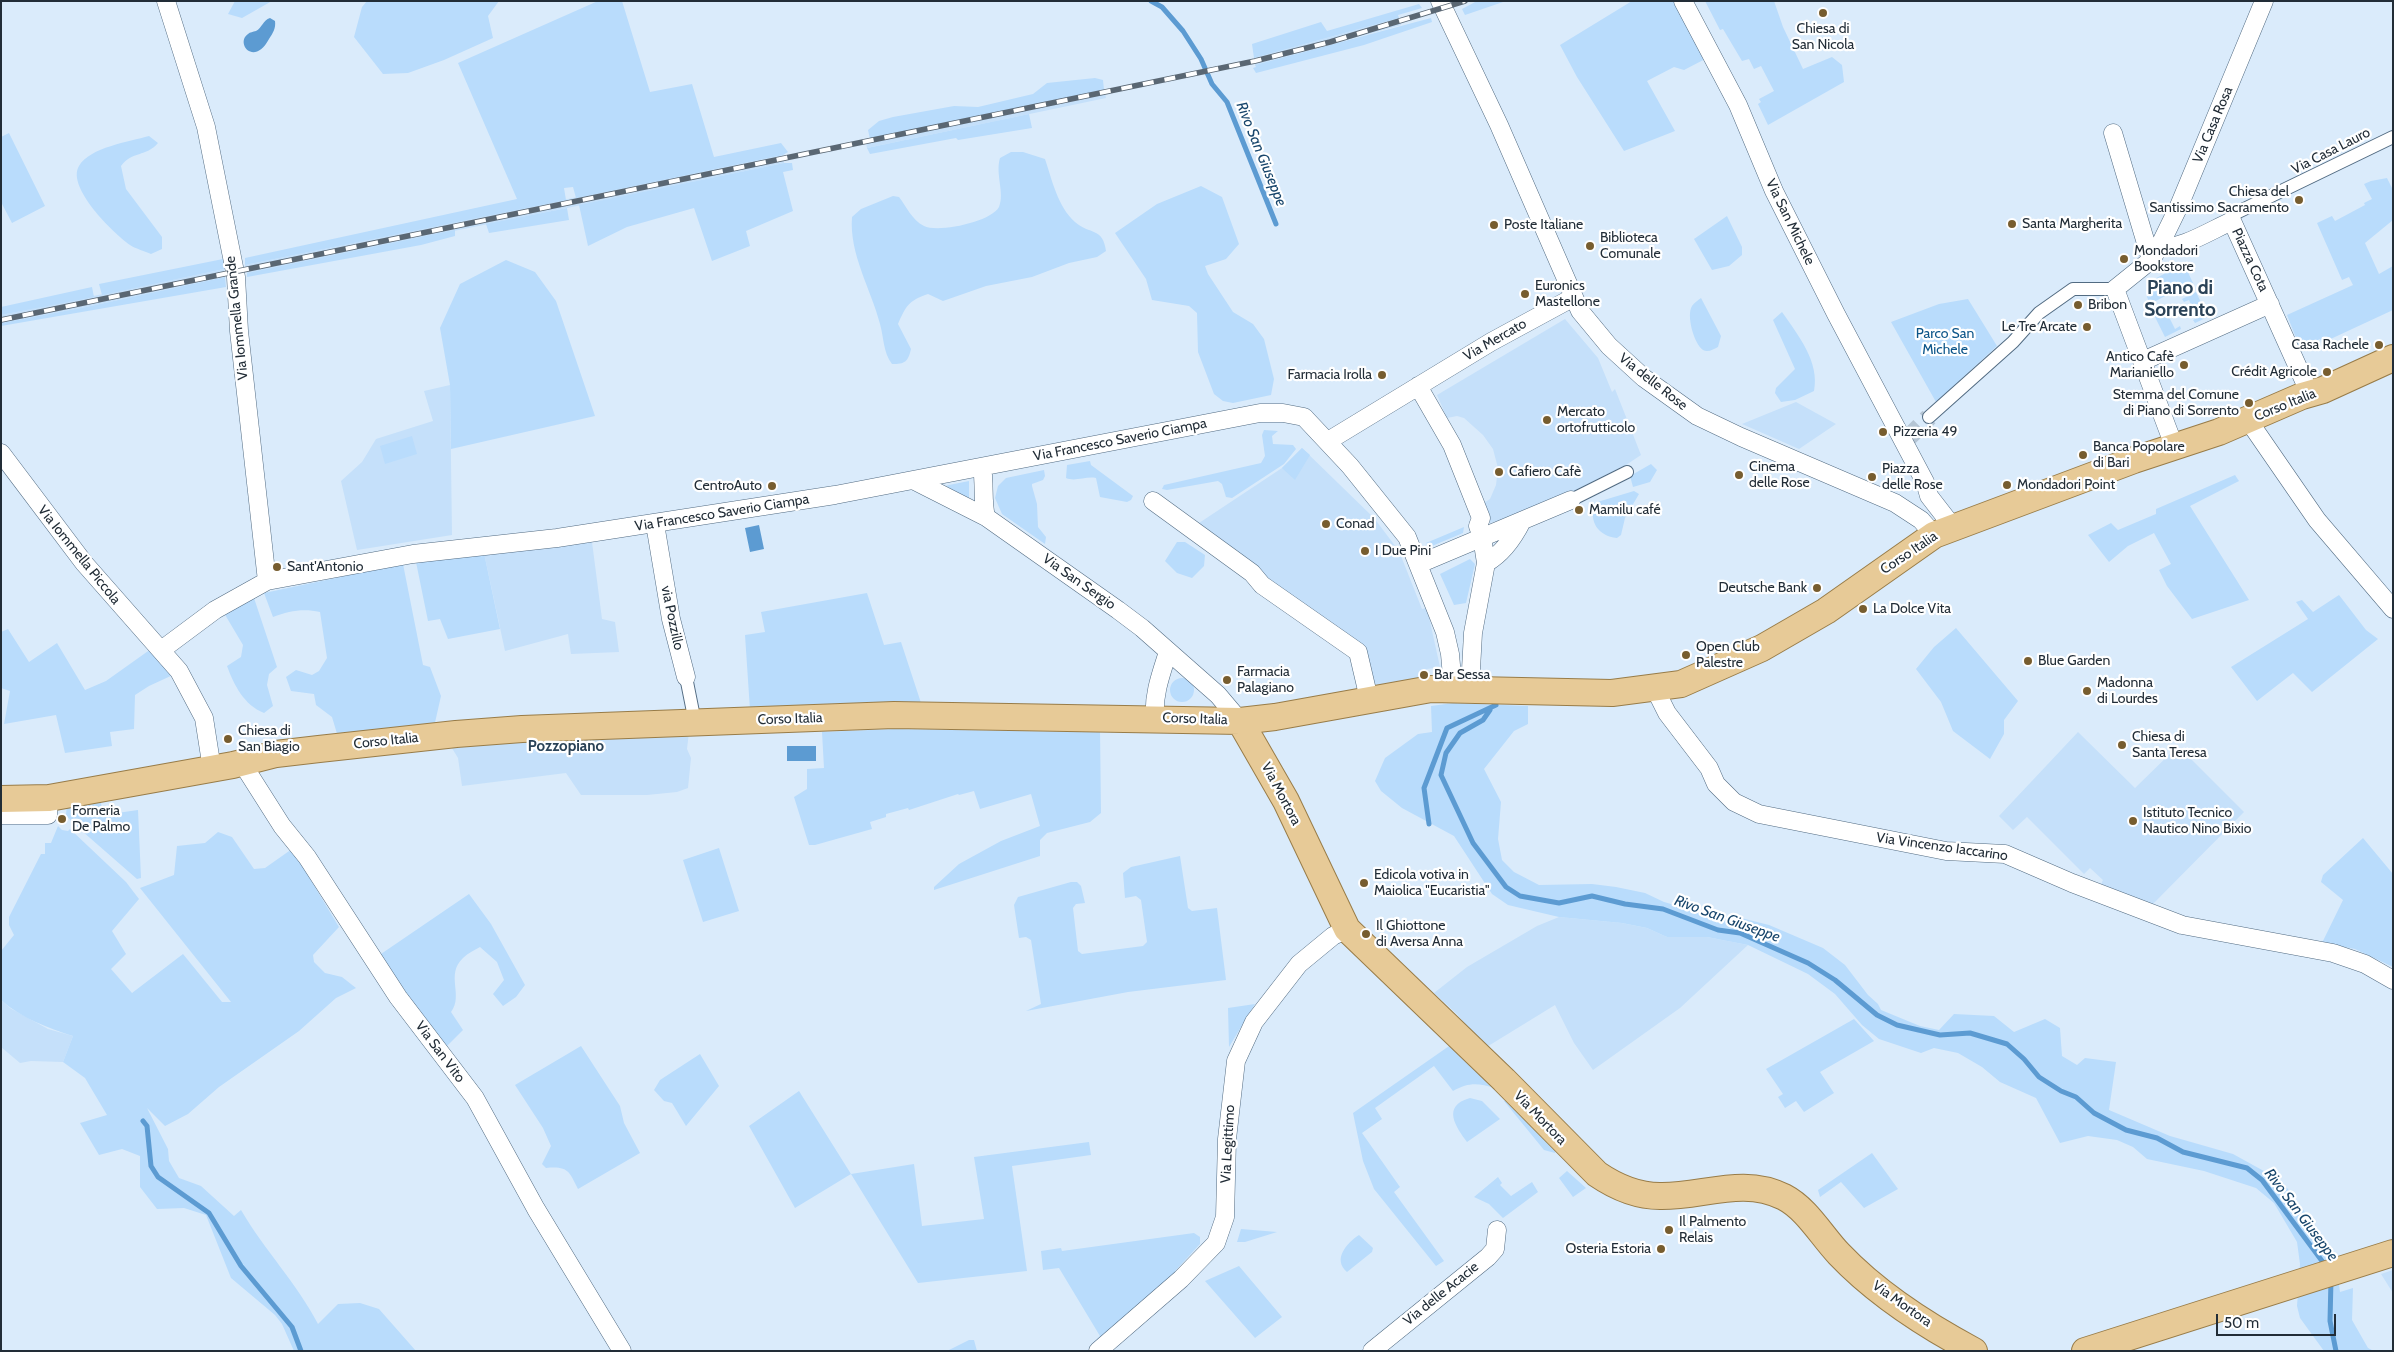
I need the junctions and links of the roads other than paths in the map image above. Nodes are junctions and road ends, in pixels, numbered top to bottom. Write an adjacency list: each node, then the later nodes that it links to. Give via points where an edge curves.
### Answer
1 (166, 1): 35 (street, Via Iommella Grande, via 206,127 236,277)
2 (1440, 1): 10 (street, Via delle Rose, via 1500,125)
3 (1683, 1): 24 (street, Via San Michele, via 1738,105 1804,252 1904,441)
4 (2264, 1): 8 (street, Via Casa Rosa, via 2179,206)
5 (2113, 133): 8 (street)
6 (2393, 137): 7 (street, Via Casa Lauro, via 2236,213)
7 (2232, 220): 8 (street, Piazza Cota, via 2181,245); 11 (street, Piazza Cota)
8 (2155, 253): 9 (street)
9 (2115, 289): 13 (street); 16 (street, via 2073,289 2039,314 2013,342)
10 (1574, 297): 14 (street, Via Mercato); 27 (street, Via delle Rose, via 1580,311 1625,363 1697,416)
11 (2270, 304): 13 (street, Piazza Cota); 15 (street, Piazza Cota)
12 (2393, 358): 15 (main road, Corso Italia)
13 (2143, 361): 19 (street)
14 (1418, 386): 18 (street, Via Mercato); 32 (street, via 1452,445 1481,518 1478,526)
15 (2310, 394): 17 (main road, Corso Italia)
16 (1929, 417)
17 (2248, 420): 19 (main road, Corso Italia); 36 (street, via 2317,520)
18 (1328, 441): 21 (street, Via Francesco Saverio Ciampa, via 1299,415 1260,413); 34 (street, via 1407,537)
19 (2174, 446): 31 (main road, Corso Italia)
20 (1, 453): 38 (street, Via Iommella Piccola, via 84,563)
21 (982, 467): 23 (street, Via Francesco Saverio Ciampa); 28 (street)
22 (1627, 472): 25 (street)
23 (913, 480): 28 (street, Via San Sergio); 30 (street, Via Francesco Saverio Ciampa)
24 (1929, 496): 27 (street, via 1918,509); 31 (street)
25 (1571, 500): 29 (street)
26 (1153, 501): 43 (street, via 1252,573 1262,585 1358,652)
27 (1908, 510): 31 (street, Via delle Rose)
28 (986, 517): 39 (street, Via San Sergio, via 1118,610)
29 (1522, 521): 32 (street); 33 (street, via 1496,558)
30 (655, 524): 35 (street, Via Francesco Saverio Ciampa, via 413,554); 40 (street, via Pozzillo, via 671,619)
31 (1943, 531): 42 (main road, Corso Italia, via 1826,610 1762,648 1681,684)
32 (1482, 537): 33 (street); 34 (street)
33 (1486, 563): 37 (street)
34 (1419, 564): 37 (street)
35 (267, 581): 38 (street, Via Francesco Saverio Ciampa, via 215,610)
36 (2393, 609)
37 (1459, 633): 41 (street); 41 (street, via 1450,654)
38 (163, 652): 48 (street, via 179,670 204,718)
39 (1168, 652): 45 (street, via 1154,704); 46 (street, Via San Sergio, via 1218,695)
40 (686, 676): 44 (street, via Pozzillo)
41 (1461, 688): 42 (main road, Corso Italia, via 1612,693); 43 (main road, Corso Italia, via 1431,689)
42 (1654, 689): 53 (street, Via Vincenzo Iaccarino, via 1667,713 1710,768 1716,784 1734,802 1759,814 1924,847 2005,854 2182,925 2333,953 2365,964)
43 (1369, 699): 46 (main road, Corso Italia)
44 (694, 712)
45 (1155, 718): 46 (main road, Corso Italia); 47 (main road, Corso Italia, via 894,716 522,730 325,748 276,754)
46 (1240, 721): 52 (main road, Via Mortora, via 1286,801)
47 (242, 763): 48 (main road, Corso Italia); 57 (street, Via San Vito, via 398,997 475,1098 536,1209)
48 (212, 769): 49 (main road, Corso Italia)
49 (49, 798): 50 (main road, Corso Italia); 51 (street, via 48,815)
50 (1, 799)
51 (1, 815)
52 (1347, 929): 56 (main road, Via Mortora, via 1596,1174 1614,1186 1644,1195 1750,1188 1784,1197 1795,1204 1866,1279); 58 (street, Via Legittimo, via 1333,936 1299,964 1254,1022 1236,1061 1227,1139 1225,1217 1216,1243 1181,1279)
53 (2393, 980)
54 (1498, 1230): 59 (street, Via delle Acacie, via 1494,1249 1488,1256)
55 (2384, 1256): 60 (main road)
56 (1967, 1348)
57 (622, 1351)
58 (1098, 1351)
59 (1372, 1351)
60 (2085, 1351)

